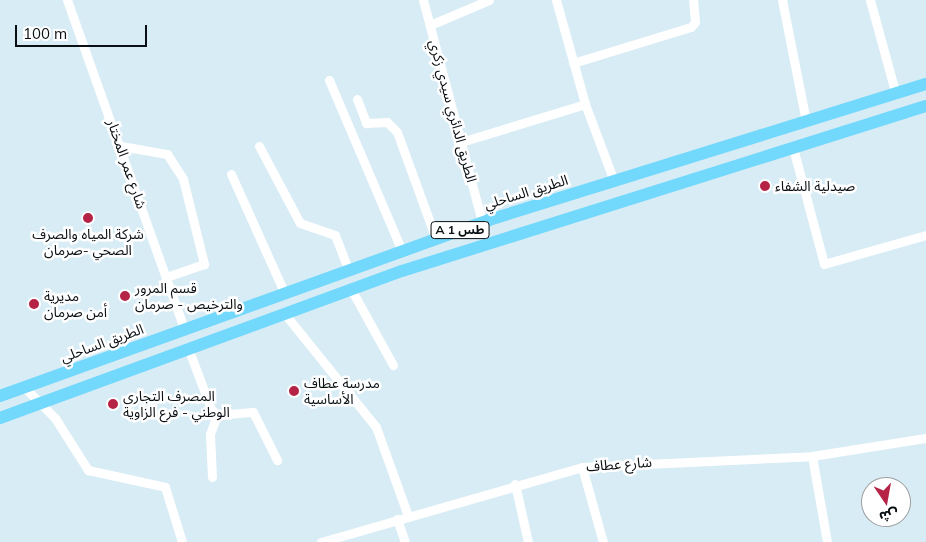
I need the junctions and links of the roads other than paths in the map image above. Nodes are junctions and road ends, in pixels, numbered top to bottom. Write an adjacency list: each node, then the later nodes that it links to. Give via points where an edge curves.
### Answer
1 (68, 0): 18 (street, شارع عمر المختار)
2 (424, 0): 8 (street, الطريق الدائري سيدي زكري)
3 (490, 0): 8 (street)
4 (556, 0): 9 (street)
5 (693, 0): 9 (street, via 695,22 691,27)
6 (782, 0): 16 (street)
7 (870, 0): 12 (street)
8 (430, 25): 17 (street, الطريق الدائري سيدي زكري)
9 (573, 63): 14 (street)
10 (329, 80): 28 (street)
11 (926, 84): 12 (highway, الطريق الساحلي / A 1 طس)
12 (896, 95): 16 (highway, الطريق الساحلي / A 1 طس)
13 (357, 99): 27 (street, via 366,123 387,122 397,132 415,173)
14 (585, 104): 17 (street); 24 (street)
15 (926, 106): 20 (highway, A 1 طس)
16 (806, 121): 21 (highway, الطريق الساحلي / A 1 طس)
17 (461, 142): 25 (street, الطريق الدائري سيدي زكري)
18 (121, 146): 30 (street, شارع عمر المختار); 30 (street, via 167,154 183,179 204,264)
19 (259, 146): 29 (street, via 300,223 336,235)
20 (793, 148): 23 (highway, A 1 طس); 26 (street, via 824,264)
21 (698, 154): 23 (highway); 24 (highway, الطريق الساحلي / A 1 طس)
22 (231, 174): 32 (street)
23 (705, 174): 31 (highway, A 1 طس)
24 (614, 181): 25 (highway, الطريق الساحلي / A 1 طس)
25 (482, 222): 27 (highway, الطريق الساحلي / A 1 طس)
26 (926, 235)
27 (436, 239): 28 (highway, الطريق الساحلي / A 1 طس)
28 (402, 251): 29 (highway, الطريق الساحلي / A 1 طس)
29 (348, 269): 32 (highway, الطريق الساحلي / A 1 طس)
30 (166, 277): 34 (street, شارع عمر المختار)
31 (351, 289): 33 (highway, A 1 طس); 36 (street)
32 (284, 292): 34 (highway, الطريق الساحلي / A 1 طس)
33 (284, 314): 35 (highway, A 1 طس); 48 (street, via 376,427)
34 (184, 328): 37 (highway, الطريق الساحلي / A 1 طس)
35 (188, 348): 39 (highway, A 1 طس); 40 (street)
36 (393, 365)
37 (24, 387): 38 (highway, الطريق الساحلي / A 1 طس); 39 (street)
38 (0, 396)
39 (39, 404): 41 (highway, A 1 طس); 51 (street, via 55,418 88,470 165,487)
40 (217, 415): 44 (street, via 253,412); 46 (street, via 210,434)
41 (0, 418)
42 (926, 438): 43 (street, شارع عطاف)
43 (812, 456): 45 (street, شارع عطاف); 56 (street)
44 (277, 460)
45 (582, 467): 47 (street, شارع عطاف); 55 (street)
46 (212, 476)
47 (515, 484): 48 (street, شارع عطاف); 54 (street)
48 (408, 516): 49 (street, شارع عطاف)
49 (397, 519): 50 (street, شارع عطاف); 53 (street)
50 (351, 538): 52 (street, شارع عطاف)
51 (182, 542)
52 (322, 542)
53 (405, 542)
54 (528, 542)
55 (602, 542)
56 (827, 542)

